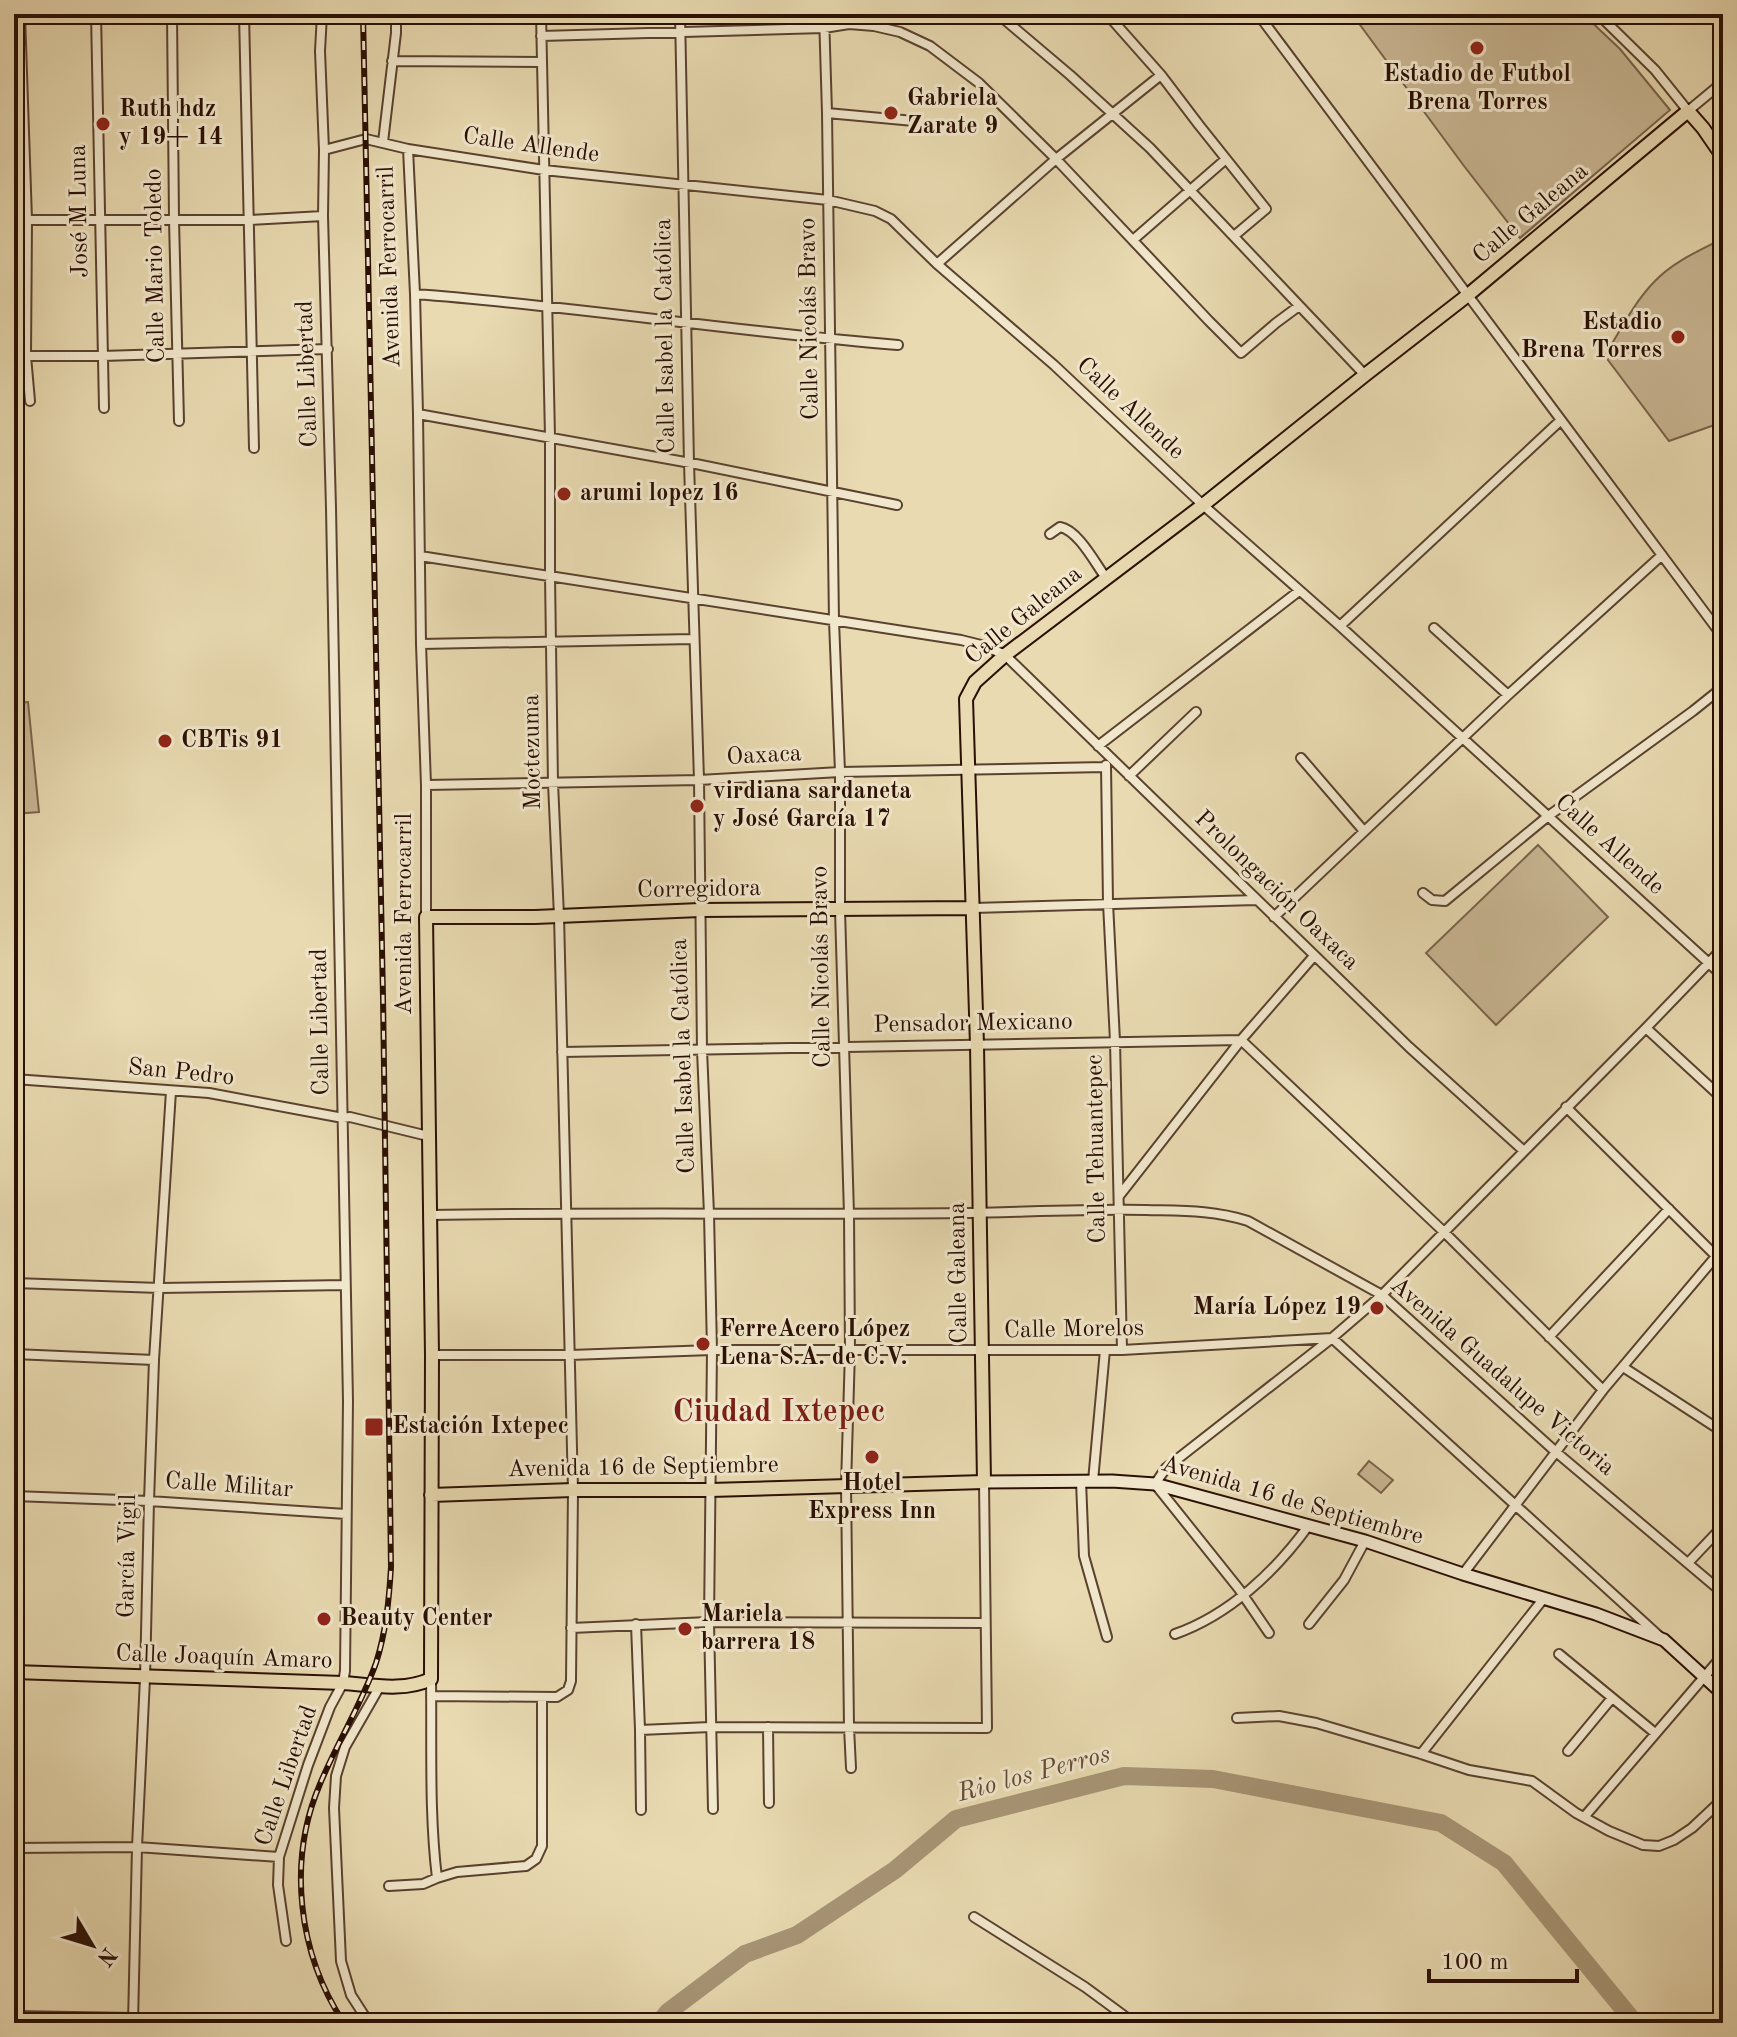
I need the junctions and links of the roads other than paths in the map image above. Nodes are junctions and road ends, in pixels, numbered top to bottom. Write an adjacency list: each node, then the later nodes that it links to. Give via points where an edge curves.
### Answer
1 (20, 14): 38 (street)
2 (96, 14): 39 (street, José M Luna)
3 (172, 14): 40 (street, Calle Mario Toledo)
4 (244, 14): 41 (street)
5 (322, 14): 28 (street, Calle Libertad)
6 (396, 14): 17 (street, Avenida Ferrocarril)
7 (541, 14): 16 (street, Moctezuma)
8 (680, 14): 15 (street, Calle Isabel la Católica)
9 (824, 14): 14 (street, Calle Nicolás Bravo)
10 (998, 14): 23 (street)
11 (1107, 14): 19 (street)
12 (1258, 14): 46 (street)
13 (1601, 15): 21 (street)
14 (824, 28): 15 (street); 22 (street, Calle Nicolás Bravo); 30 (street, via 874,26 930,46 979,83)
15 (680, 33): 16 (street); 33 (street, Calle Isabel la Católica)
16 (541, 36): 18 (street, Moctezuma)
17 (392, 61): 18 (street); 26 (street, Avenida Ferrocarril)
18 (542, 62): 32 (street, Moctezuma)
19 (1161, 75): 23 (street); 31 (street)
20 (1723, 82): 21 (street)
21 (1688, 111): 25 (main road); 46 (main road, Calle Galeana)
22 (827, 113): 24 (street); 35 (street, Calle Nicolás Bravo)
23 (1112, 115): 30 (street); 34 (street)
24 (914, 121)
25 (1718, 139): 29 (main road)
26 (383, 142): 27 (street, Calle Allende); 28 (street, via 366,139)
27 (408, 149): 32 (street, Calle Allende); 45 (street, Avenida Ferrocarril)
28 (324, 150): 36 (street, Calle Libertad)
29 (1723, 157)
30 (1056, 159): 43 (street); 44 (street)
31 (1226, 159): 34 (street); 42 (street, via 1266,209)
32 (544, 170): 33 (street, Calle Allende); 48 (street, Moctezuma)
33 (683, 184): 35 (street, Calle Allende); 49 (street, Calle Isabel la Católica)
34 (1190, 190): 42 (street); 43 (street)
35 (828, 200): 44 (street, Calle Allende, via 891,219); 50 (street, Calle Nicolás Bravo)
36 (323, 216): 41 (street); 52 (street, Calle Libertad)
37 (14, 220): 38 (street)
38 (27, 220): 39 (street); 56 (street)
39 (101, 220): 40 (street); 57 (street, José M Luna)
40 (174, 220): 41 (street); 54 (street, Calle Mario Toledo)
41 (250, 220): 53 (street)
42 (1234, 236): 47 (street)
43 (1133, 240): 47 (street, via 1241,353)
44 (937, 264): 69 (street, Calle Allende)
45 (415, 294): 48 (street); 61 (street, Avenida Ferrocarril)
46 (1468, 295): 58 (main road, Calle Galeana); 62 (street)
47 (1299, 306): 58 (street)
48 (547, 307): 49 (street); 64 (street, Moctezuma)
49 (687, 322): 50 (street); 66 (street, Calle Isabel la Católica)
50 (829, 340): 51 (street); 67 (street, Calle Nicolás Bravo)
51 (898, 345)
52 (328, 349): 53 (street); 125 (street, Calle Libertad)
53 (252, 351): 54 (street); 65 (street)
54 (177, 353): 57 (street); 63 (street, Calle Mario Toledo)
55 (14, 356): 56 (street)
56 (26, 356): 57 (street); 59 (street)
57 (102, 356): 60 (street, José M Luna)
58 (1365, 375): 69 (main road, Calle Galeana)
59 (30, 401)
60 (104, 408)
61 (418, 414): 64 (street); 72 (street, Avenida Ferrocarril)
62 (1561, 420): 71 (street); 78 (street)
63 (179, 421)
64 (550, 437): 66 (street); 73 (street, Moctezuma)
65 (254, 448)
66 (689, 463): 67 (street); 76 (street, Calle Isabel la Católica)
67 (833, 492): 68 (street); 77 (street, Calle Nicolás Bravo)
68 (897, 505)
69 (1203, 505): 74 (main road, Calle Galeana); 75 (street, Calle Allende)
70 (1050, 534): 74 (street, via 1066,528)
71 (1662, 555): 80 (street); 86 (street)
72 (420, 556): 73 (street); 83 (street, Avenida Ferrocarril)
73 (550, 576): 76 (street); 82 (street, Moctezuma)
74 (1106, 578): 84 (main road, Calle Galeana)
75 (1299, 591): 78 (street, Calle Allende); 89 (street)
76 (693, 597): 77 (street); 81 (street, Calle Isabel la Católica)
77 (834, 621): 84 (street, via 961,640); 94 (street, Calle Nicolás Bravo)
78 (1340, 626): 88 (street, Calle Allende)
79 (1434, 628): 86 (street)
80 (1723, 637)
81 (693, 639): 82 (street); 96 (street, Calle Isabel la Católica)
82 (551, 643): 83 (street); 97 (street, Moctezuma)
83 (421, 644): 98 (street, Avenida Ferrocarril)
84 (1005, 655): 89 (street, Prolongación Oaxaca); 93 (main road, Calle Galeana, via 975,682 966,699)
85 (1723, 687): 99 (street)
86 (1508, 695): 88 (street)
87 (1196, 712): 95 (street)
88 (1461, 738): 99 (street, Calle Allende); 100 (street)
89 (1098, 746): 90 (street, Prolongación Oaxaca)
90 (1109, 756): 92 (street, Calle Tehuantepec); 95 (street, Prolongación Oaxaca)
91 (1301, 758): 100 (street)
92 (1105, 767): 93 (street, Oaxaca); 103 (street, Calle Tehuantepec)
93 (970, 769): 94 (street, Oaxaca); 104 (main road, Calle Galeana)
94 (840, 772): 96 (street, Oaxaca); 106 (street, Calle Nicolás Bravo)
95 (1129, 776): 102 (street, Prolongación Oaxaca)
96 (699, 780): 97 (street, Oaxaca); 105 (street, Calle Isabel la Católica)
97 (553, 783): 98 (street, Oaxaca); 107 (street, Moctezuma)
98 (426, 785): 108 (street, Avenida Ferrocarril)
99 (1547, 817): 101 (street, via 1445,901); 112 (street, Calle Allende)
100 (1363, 830): 109 (street)
101 (1423, 893)
102 (1256, 900): 103 (street); 109 (street, Prolongación Oaxaca)
103 (1108, 903): 104 (street); 116 (street, Calle Tehuantepec)
104 (973, 908): 106 (main road, Corregidora); 117 (main road, Calle Galeana)
105 (700, 910): 106 (main road, Corregidora); 107 (main road, Corregidora); 119 (street, Calle Isabel la Católica)
106 (840, 910): 118 (street, Calle Nicolás Bravo)
107 (559, 916): 108 (main road, Corregidora); 120 (street, Moctezuma)
108 (426, 917): 126 (main road, Avenida Ferrocarril)
109 (1274, 917): 111 (street, Prolongación Oaxaca)
110 (1723, 948): 112 (street)
111 (1314, 956): 115 (street); 127 (street, Prolongación Oaxaca)
112 (1708, 962): 113 (street, Calle Allende); 114 (street)
113 (1723, 976)
114 (1646, 1028): 123 (street); 124 (street)
115 (1241, 1040): 116 (street, Pensador Mexicano); 128 (street); 136 (street)
116 (1115, 1041): 117 (street, Pensador Mexicano); 128 (street, Calle Tehuantepec)
117 (977, 1045): 118 (street, Pensador Mexicano); 132 (main road, Calle Galeana)
118 (843, 1046): 119 (street, Pensador Mexicano); 134 (street, Calle Nicolás Bravo)
119 (702, 1050): 120 (street, Pensador Mexicano); 133 (street, Calle Isabel la Católica)
120 (562, 1052): 131 (street, Moctezuma)
121 (14, 1079): 122 (street, San Pedro)
122 (171, 1091): 125 (street, San Pedro); 141 (street, García Vigil)
123 (1723, 1099)
124 (1566, 1107): 127 (street); 130 (street)
125 (343, 1118): 126 (street, San Pedro); 140 (street, Calle Libertad)
126 (428, 1136): 135 (main road, Avenida Ferrocarril)
127 (1524, 1151): 136 (street)
128 (1118, 1197): 129 (street, Calle Tehuantepec)
129 (1118, 1209): 132 (street, Avenida Guadalupe Victoria); 142 (street, Avenida Guadalupe Victoria, via 1202,1211 1248,1221); 147 (street, Calle Tehuantepec)
130 (1669, 1209): 138 (street); 143 (street)
131 (566, 1213): 133 (street, Avenida Guadalupe Victoria); 135 (street, Avenida Guadalupe Victoria); 152 (street, Moctezuma)
132 (979, 1213): 134 (street, Avenida Guadalupe Victoria); 149 (main road, Calle Galeana)
133 (709, 1214): 134 (street, Avenida Guadalupe Victoria); 145 (street, Calle Isabel la Católica)
134 (849, 1214): 148 (street, Calle Nicolás Bravo)
135 (429, 1215): 151 (main road, Avenida Ferrocarril)
136 (1444, 1232): 142 (street); 143 (street)
137 (1723, 1248): 138 (street)
138 (1719, 1260): 154 (street)
139 (14, 1283): 141 (street)
140 (345, 1285): 141 (street); 168 (street, Calle Libertad)
141 (160, 1288): 153 (street, García Vigil)
142 (1382, 1295): 144 (street); 157 (street, Avenida Guadalupe Victoria)
143 (1549, 1337): 155 (street)
144 (1332, 1338): 147 (street, Calle Morelos); 160 (street, via 1166,1468); 167 (street)
145 (712, 1350): 148 (street, Calle Morelos); 152 (street, Calle Morelos); 163 (street, Calle Isabel la Católica)
146 (1105, 1350): 147 (street, Calle Morelos); 149 (street, Calle Morelos); 158 (street)
147 (1122, 1350)
148 (850, 1351): 149 (street, Calle Morelos); 161 (street, Calle Nicolás Bravo)
149 (983, 1351): 159 (main road, Calle Galeana)
150 (14, 1354): 153 (street)
151 (432, 1355): 152 (street, Calle Morelos); 164 (main road, Avenida Ferrocarril)
152 (570, 1355): 162 (street, Moctezuma)
153 (154, 1360): 166 (street, García Vigil)
154 (1623, 1367): 155 (street); 156 (street)
155 (1603, 1390): 157 (street)
156 (1723, 1432)
157 (1556, 1452): 167 (street); 172 (street, Avenida Guadalupe Victoria)
158 (1087, 1481): 159 (street, Avenida 16 de Septiembre); 160 (street, Avenida 16 de Septiembre); 185 (street, via 1084,1556)
159 (984, 1482): 161 (main road, Avenida 16 de Septiembre); 179 (street)
160 (1155, 1484): 169 (street, Avenida 16 de Septiembre); 175 (street)
161 (846, 1485): 163 (main road, Avenida 16 de Septiembre); 178 (street, Calle Nicolás Bravo)
162 (573, 1490): 163 (main road, Avenida 16 de Septiembre); 164 (main road, Avenida 16 de Septiembre); 182 (street, Moctezuma)
163 (710, 1490): 177 (street, Calle Isabel la Católica)
164 (431, 1495): 192 (main road, Avenida Ferrocarril)
165 (14, 1496): 166 (street, Calle Militar)
166 (149, 1501): 168 (street, Calle Militar); 191 (street, García Vigil)
167 (1517, 1505): 173 (street); 186 (street)
168 (346, 1514): 193 (street, Calle Libertad)
169 (1309, 1525): 171 (street, Avenida 16 de Septiembre); 175 (street)
170 (1723, 1526): 172 (street)
171 (1365, 1541): 173 (street, Avenida 16 de Septiembre); 181 (street, via 1344,1580)
172 (1688, 1563): 174 (street, Avenida Guadalupe Victoria)
173 (1463, 1574): 176 (street, Avenida 16 de Septiembre)
174 (1723, 1593)
175 (1244, 1595): 183 (street); 184 (street)
176 (1544, 1598): 186 (street, Avenida 16 de Septiembre); 206 (street)
177 (709, 1622): 178 (street); 180 (street); 200 (street, Calle Isabel la Católica)
178 (849, 1622): 179 (street); 202 (street, Calle Nicolás Bravo)
179 (985, 1623): 202 (street, via 987,1728)
180 (636, 1624): 182 (street); 203 (street)
181 (1309, 1624)
182 (571, 1628): 197 (street, Moctezuma, via 568,1690)
183 (1269, 1633)
184 (1175, 1634)
185 (1107, 1637)
186 (1664, 1640): 190 (street, Avenida 16 de Septiembre)
187 (1559, 1654): 198 (street)
188 (1723, 1655): 190 (street)
189 (14, 1672): 191 (main road, Calle Joaquín Amaro)
190 (1703, 1676): 195 (street, Avenida 16 de Septiembre); 204 (street)
191 (145, 1678): 193 (main road, Calle Joaquín Amaro); 213 (street, García Vigil)
192 (431, 1679): 194 (main road, Calle Joaquín Amaro, via 407,1687); 196 (street)
193 (343, 1683): 194 (main road, Calle Joaquín Amaro); 215 (street, Calle Libertad, via 308,1765)
194 (380, 1686): 222 (street, via 345,1747 334,1808 341,1961 351,1995)
195 (1723, 1694)
196 (431, 1696): 197 (street); 216 (street)
197 (542, 1697): 216 (street, via 542,1846 536,1859 526,1866)
198 (1612, 1698): 204 (street); 205 (street)
199 (1237, 1718): 206 (street, via 1279,1716 1316,1723)
200 (710, 1727): 201 (street); 203 (street); 210 (street, Calle Isabel la Católica)
201 (768, 1727): 202 (street); 209 (street)
202 (849, 1727): 207 (street, Calle Nicolás Bravo)
203 (640, 1730): 211 (street)
204 (1655, 1733): 212 (street)
205 (1568, 1751)
206 (1421, 1754): 212 (street, via 1469,1770 1532,1781)
207 (851, 1768)
208 (1723, 1799): 212 (street, via 1692,1828 1659,1846 1626,1839)
209 (769, 1803)
210 (713, 1809)
211 (641, 1810)
212 (1585, 1816)
213 (137, 1847): 214 (street); 215 (street); 221 (street, García Vigil)
214 (14, 1848)
215 (279, 1857): 219 (street, Calle Libertad)
216 (437, 1878): 217 (street)
217 (389, 1886)
218 (974, 1917): 223 (street)
219 (286, 1941)
220 (14, 2016): 221 (street)
221 (133, 2021)
222 (369, 2023)
223 (1134, 2023)

